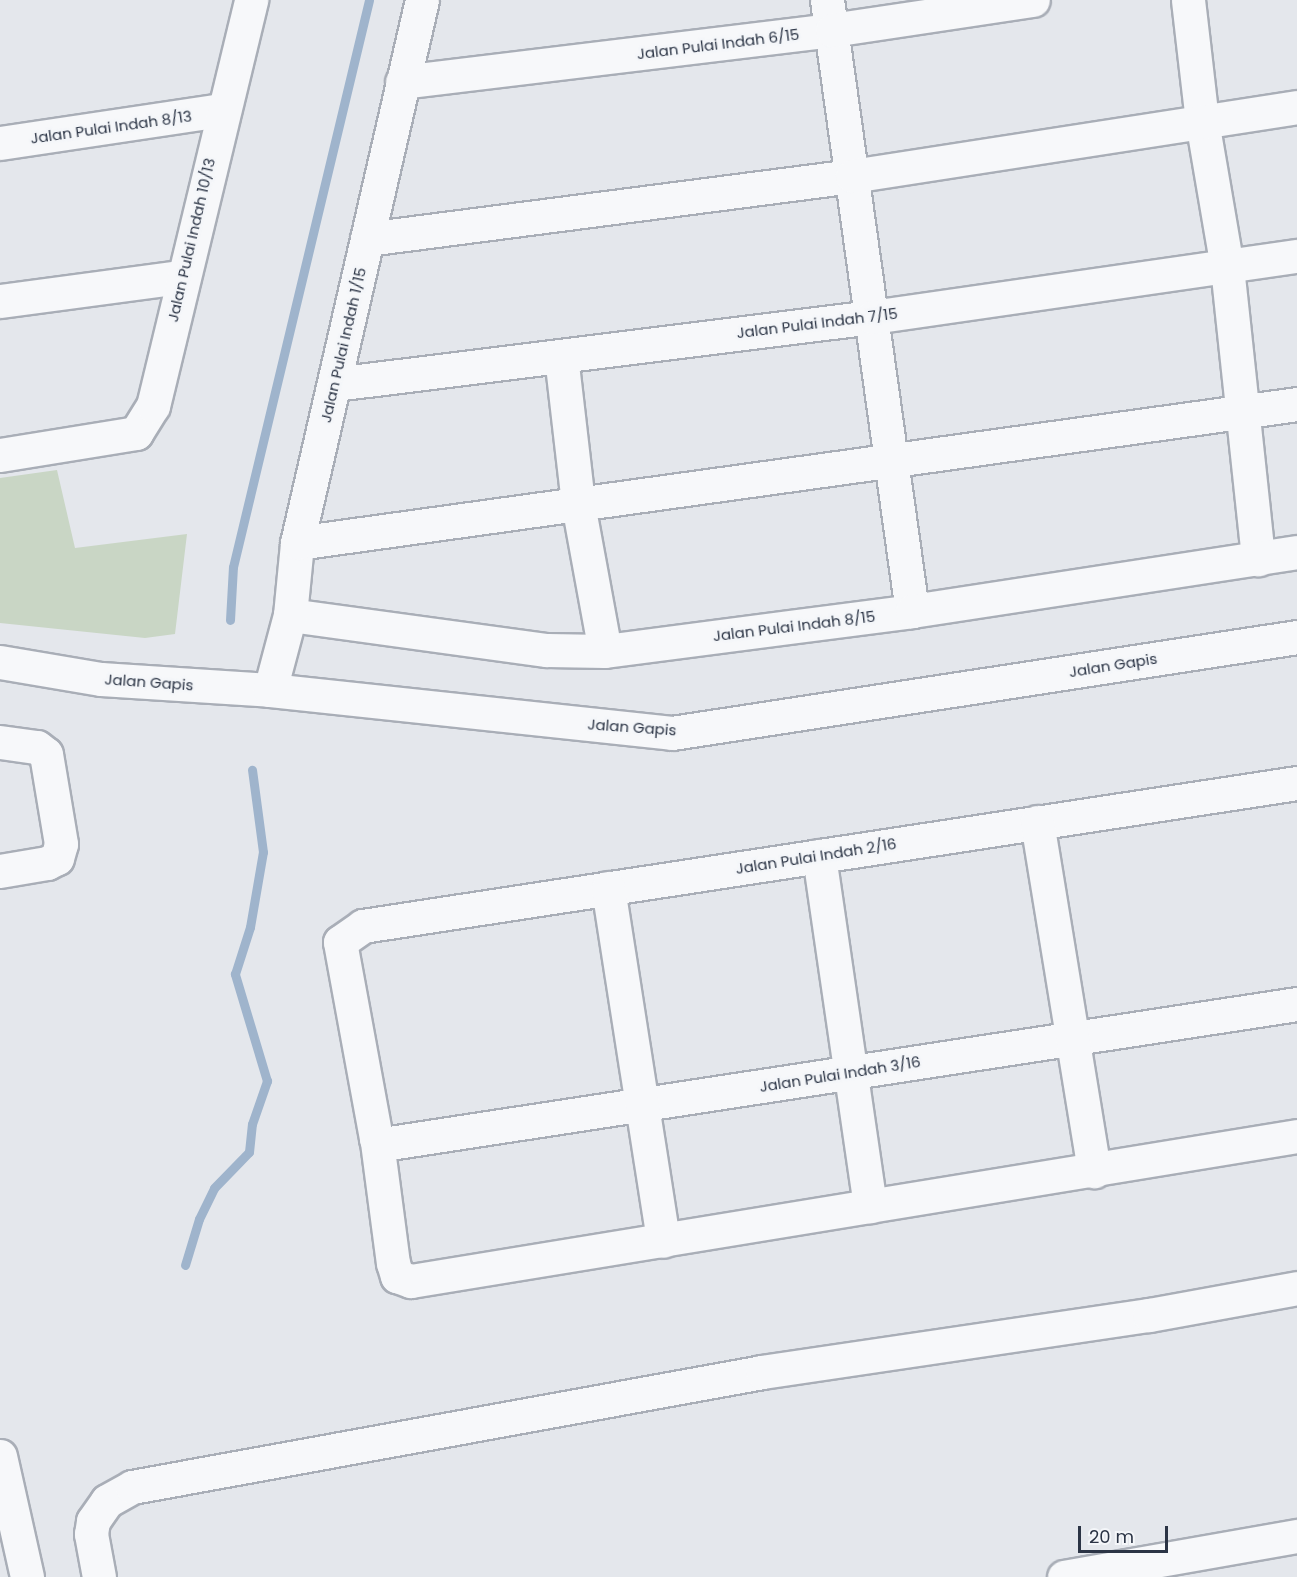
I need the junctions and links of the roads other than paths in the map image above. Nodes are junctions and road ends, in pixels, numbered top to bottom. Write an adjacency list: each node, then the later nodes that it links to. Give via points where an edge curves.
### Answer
1 (250, 0): 8 (street, Jalan Pulai Indah 10/13)
2 (422, 0): 6 (street, Jalan Pulai Indah 1/15)
3 (1033, 0): 5 (street, Jalan Pulai Indah 6/15)
4 (1188, 0): 9 (street)
5 (829, 15): 6 (street, Jalan Pulai Indah 6/15); 11 (street)
6 (402, 82): 12 (street, Jalan Pulai Indah 1/15)
7 (1297, 107): 9 (street)
8 (222, 110): 10 (street, Jalan Pulai Indah 8/13); 15 (street, Jalan Pulai Indah 10/13)
9 (1202, 120): 11 (street); 14 (street)
10 (0, 143)
11 (852, 176): 12 (street); 17 (street)
12 (367, 239): 19 (street, Jalan Pulai Indah 1/15)
13 (1297, 256): 14 (street, Jalan Pulai Indah 7/15)
14 (1227, 267): 17 (street, Jalan Pulai Indah 7/15); 21 (street)
15 (181, 277): 16 (street); 22 (street, Jalan Pulai Indah 10/13, via 153,406 136,433)
16 (0, 301)
17 (872, 317): 18 (street, Jalan Pulai Indah 7/15); 23 (street)
18 (561, 356): 19 (street, Jalan Pulai Indah 7/15); 24 (street)
19 (335, 384): 25 (street, Jalan Pulai Indah 1/15)
20 (1297, 404): 21 (street)
21 (1240, 413): 23 (street); 27 (street)
22 (0, 455)
23 (890, 458): 24 (street); 28 (street)
24 (578, 504): 25 (street); 31 (street)
25 (297, 543): 29 (street, Jalan Pulai Indah 1/15)
26 (1297, 552): 27 (street, Jalan Pulai Indah 8/15)
27 (1258, 559): 28 (street, Jalan Pulai Indah 8/15)
28 (912, 611): 31 (street, Jalan Pulai Indah 8/15)
29 (290, 615): 31 (street, Jalan Pulai Indah 8/15, via 547,650); 33 (street, Jalan Pulai Indah 1/15)
30 (1297, 637): 33 (street, Jalan Gapis, via 672,733)
31 (605, 651)
32 (0, 662): 33 (street, Jalan Gapis, via 100,679)
33 (270, 690)
34 (0, 742): 38 (street, via 36,747 50,760 61,844 57,858)
35 (1297, 783): 36 (street, Jalan Pulai Indah 2/16)
36 (1037, 822): 37 (street, Jalan Pulai Indah 2/16); 41 (street)
37 (819, 856): 39 (street, Jalan Pulai Indah 2/16); 42 (street)
38 (0, 871)
39 (608, 888): 43 (street); 45 (street, Jalan Pulai Indah 2/16, via 363,926 340,942)
40 (1297, 1004): 41 (street, Jalan Pulai Indah 3/16)
41 (1072, 1039): 42 (street, Jalan Pulai Indah 3/16); 46 (street)
42 (849, 1073): 43 (street, Jalan Pulai Indah 3/16); 47 (street)
43 (641, 1104): 45 (street, Jalan Pulai Indah 3/16); 48 (street)
44 (1297, 1136): 46 (street)
45 (380, 1143): 48 (street, via 393,1263 397,1276 411,1281)
46 (1094, 1171): 47 (street)
47 (870, 1206): 48 (street)
48 (663, 1241)
49 (1297, 1288): 53 (street, via 1149,1315 762,1372 132,1487 107,1501 93,1521 91,1534)
50 (0, 1456): 52 (street)
51 (1297, 1536): 54 (street)
52 (27, 1577)
53 (99, 1577)
54 (1064, 1577)

